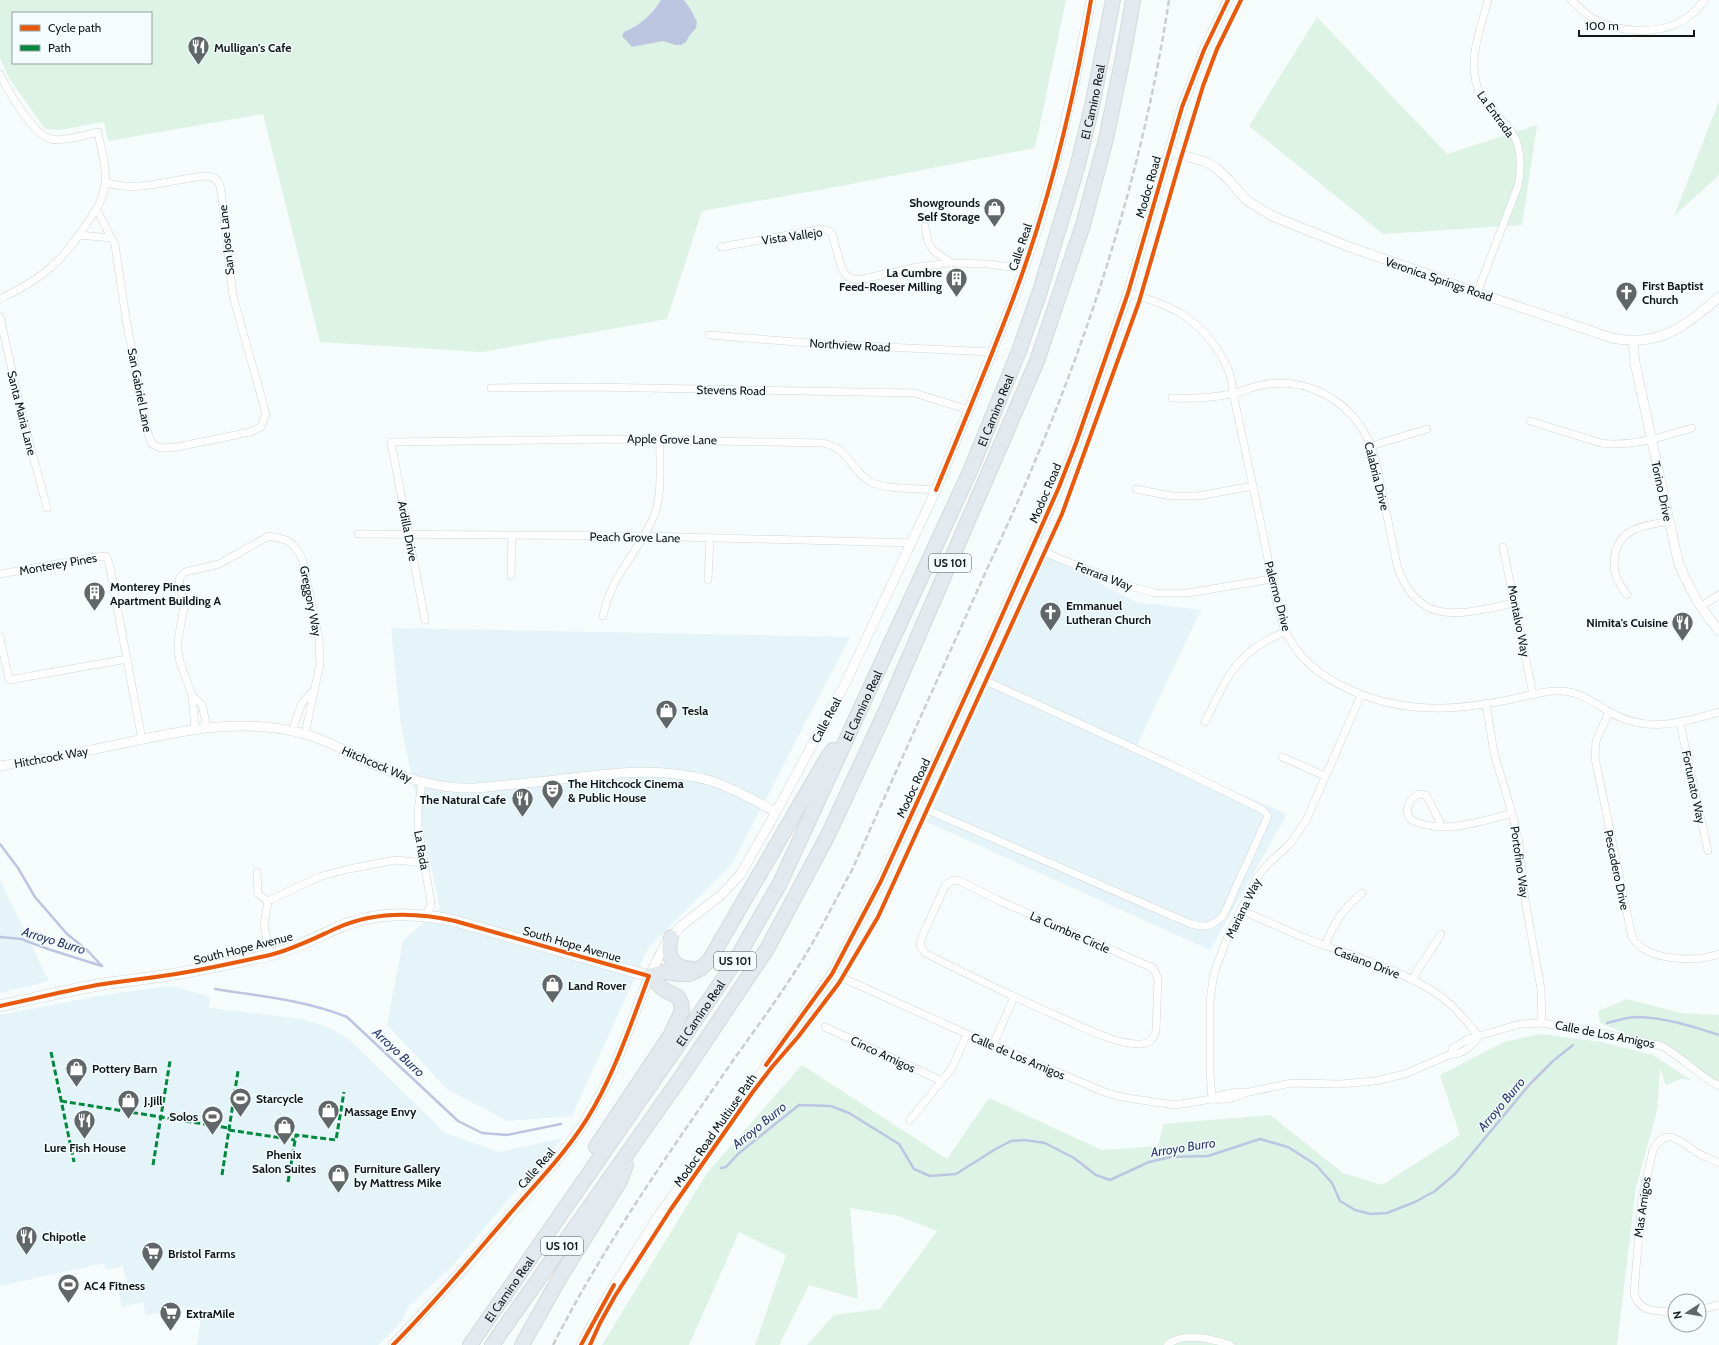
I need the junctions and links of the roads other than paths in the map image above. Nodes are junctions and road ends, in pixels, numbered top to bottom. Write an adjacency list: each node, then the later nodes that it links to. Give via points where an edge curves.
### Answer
1 (1091, 0): 17 (street, Calle Real, via 1066,124 1040,221)
2 (1113, 0): 76 (highway, El Camino Real / US 101, via 1092,106 1076,168 1050,260 1019,351 971,469)
3 (1133, 0): 116 (highway, El Camino Real / US 101, via 1106,140 1083,225 1040,354 891,698 828,835 767,948)
4 (1228, 0): 9 (street, Modoc Road, via 1204,50 1182,107)
5 (1488, 0): 19 (street, La Entrada, via 1475,49 1475,78 1478,91 1487,104 1510,128 1521,161 1518,186)
6 (1571, 0): 7 (street, via 1602,23 1614,28 1636,30 1675,24 1692,13)
7 (1705, 0)
8 (0, 74): 10 (street, via 22,111 41,134 56,139 98,132)
9 (1169, 151): 18 (street, Modoc Road); 19 (street, Veronica Springs Road, via 1215,167 1246,200 1272,216)
10 (106, 182): 11 (street); 29 (street, San Jose Lane, via 115,186 141,185 206,176 218,181 232,296)
11 (96, 210): 13 (street); 14 (street, San Gabriel Lane)
12 (925, 226): 16 (street, via 928,242 933,250)
13 (79, 235): 14 (street); 21 (street, via 46,272 25,287)
14 (111, 238): 29 (street, San Gabriel Lane, via 115,245 126,319 147,431 152,444 161,448 177,447 250,432 261,427 265,419)
15 (721, 247): 16 (street, Vista Vallejo, via 822,229 832,234 846,275 858,280 917,267)
16 (951, 263): 17 (street, Vista Vallejo, via 989,264)
17 (1023, 270): 25 (street, Calle Real)
18 (1128, 293): 27 (street, Palermo Drive, via 1162,304 1182,314 1196,325 1223,358 1233,383); 49 (street, Modoc Road, via 1076,443)
19 (1477, 293): 24 (street, Veronica Springs Road, via 1612,338)
20 (1719, 297): 24 (street, Veronica Springs Road, via 1693,319 1670,333)
21 (0, 299)
22 (0, 317): 41 (street, Santa Maria Lane, via 22,415)
23 (709, 335): 25 (street, Northview Road, via 822,344)
24 (1633, 341): 35 (street, Torino Drive, via 1635,363)
25 (992, 352): 30 (street, Calle Real)
26 (491, 388): 30 (street, Stevens Road, via 591,387 914,393)
27 (1234, 393): 28 (street, Calabria Drive, via 1198,399); 37 (street, Calabria Drive, via 1266,384 1306,386 1334,399 1352,414); 38 (street, Palermo Drive)
28 (1172, 398)
29 (265, 410)
30 (969, 410): 40 (street, Calle Real)
31 (1530, 421): 35 (street, via 1601,443 1622,444)
32 (1692, 428): 35 (street)
33 (1427, 429): 37 (street)
34 (660, 439): 36 (street, Apple Grove Lane); 40 (street, Apple Grove Lane, via 829,444 843,452 858,471 872,482); 46 (street, via 658,503)
35 (1651, 439): 42 (street, Torino Drive)
36 (391, 442): 44 (street, Ardilla Drive)
37 (1371, 446): 57 (street, Calabria Drive, via 1396,565 1411,594 1428,606 1448,613 1469,613)
38 (1253, 486): 39 (street, via 1198,496 1171,496); 53 (street, Palermo Drive)
39 (1136, 489)
40 (936, 490): 48 (street, Calle Real)
41 (47, 508)
42 (1669, 521): 55 (street, via 1641,527 1620,541 1614,558 1617,579); 58 (street, Torino Drive, via 1678,561)
43 (358, 534): 44 (street, Peach Grove Lane)
44 (409, 534): 45 (street, Peach Grove Lane); 60 (street, Ardilla Drive)
45 (512, 535): 46 (street, Peach Grove Lane); 52 (street)
46 (644, 536): 47 (street, Peach Grove Lane); 59 (street, via 611,589)
47 (710, 538): 48 (street, Peach Grove Lane); 54 (street)
48 (912, 543): 86 (street, Calle Real, via 846,682)
49 (1034, 546): 53 (street, Ferrara Way, via 1122,584 1155,593 1188,593); 65 (street, Modoc Road)
50 (1503, 546): 57 (street, Montalvo Way)
51 (0, 574): 64 (street, Monterey Pines, via 106,556)
52 (511, 576)
53 (1272, 579): 62 (street, Palermo Drive)
54 (708, 580)
55 (1627, 595)
56 (1719, 595): 58 (street)
57 (1515, 603): 69 (street, Montalvo Way)
58 (1700, 607): 61 (street, Torino Drive)
59 (603, 616)
60 (425, 620)
61 (1719, 631)
62 (1286, 632): 68 (street, Palermo Drive, via 1311,666 1327,678); 73 (street, via 1262,642 1239,661 1222,686)
63 (0, 637): 64 (street, via 9,680)
64 (127, 659): 80 (street)
65 (975, 676): 85 (street, Modoc Road); 85 (street, via 1263,810 1268,816 1223,916 1214,924 1204,927 1191,924)
66 (314, 690): 67 (street, Greggory Way, via 320,653 302,558 298,550 289,543 278,537 269,536 219,564 185,572 179,579 184,607 178,651); 78 (street, Greggory Way, via 302,703); 79 (street, Greggory Way)
67 (192, 695): 75 (street, Greggory Way, via 202,705); 77 (street, Greggory Way)
68 (1361, 695): 70 (street, Palermo Drive, via 1413,707 1453,708); 83 (street, Mariana Way)
69 (1534, 695): 70 (street, Palermo Drive); 71 (street, Palermo Drive, via 1558,690 1568,692 1592,700)
70 (1486, 704): 87 (street, Portofino Way, via 1494,753)
71 (1609, 712): 74 (street, Palermo Drive, via 1655,726); 100 (street, Pescadero Drive, via 1596,740 1595,758 1632,937 1643,949 1661,956 1700,959)
72 (1719, 712): 74 (street, Palermo Drive)
73 (1205, 722)
74 (1680, 724): 89 (street, Fortunato Way)
75 (207, 727): 77 (street, Hitchcock Way); 78 (street, Hitchcock Way, via 248,725)
76 (850, 728): 101 (highway, via 827,758 709,961); 118 (highway, El Camino Real / US 101, via 780,883 734,963)
77 (195, 729): 80 (street, Hitchcock Way)
78 (292, 731): 79 (street, Hitchcock Way)
79 (305, 734): 84 (street, Hitchcock Way)
80 (142, 740): 82 (street, Hitchcock Way)
81 (1282, 757): 83 (street)
82 (0, 766)
83 (1325, 776): 94 (street, Mariana Way, via 1300,831 1257,877)
84 (422, 783): 86 (street, Hitchcock Way, via 466,789 574,777 659,772 691,776 729,787); 90 (street, La Rada, via 418,826)
85 (916, 805): 102 (street, Modoc Road, via 881,881)
86 (776, 812): 97 (street, Calle Real, via 734,883)
87 (1512, 813): 88 (street, via 1471,824); 107 (street, Portofino Way, via 1519,842 1525,900 1541,989)
88 (1442, 826): 88 (street, via 1426,795 1418,794 1413,797 1407,810 1409,818)
89 (1708, 851)
90 (425, 863): 93 (street, via 395,860 344,870 319,877); 95 (street, La Rada, via 431,903)
91 (257, 872): 93 (street, via 258,894)
92 (1362, 893): 98 (street, via 1337,919)
93 (268, 901): 99 (street, via 264,925)
94 (1241, 910): 98 (street, Casiano Drive); 114 (street, Mariana Way, via 1214,973 1211,988)
95 (426, 915): 99 (main road, South Hope Avenue, via 386,915 356,921 302,944); 103 (main road, South Hope Avenue)
96 (1442, 934): 104 (street, via 1418,966)
97 (671, 937): 101 (highway, via 668,948 672,960 678,967); 103 (street, Calle Real)
98 (1325, 946): 104 (street, Casiano Drive)
99 (270, 954): 106 (main road, South Hope Avenue)
100 (1719, 954)
101 (700, 969): 103 (highway, via 689,974 664,972)
102 (832, 974): 109 (street, Calle de Los Amigos); 126 (street, Modoc Road, via 657,1218 606,1297)
103 (649, 976): 118 (highway, via 663,989 678,997 682,1010 670,1036 596,1148); 122 (street, Calle Real, via 618,1058 594,1108 582,1126 557,1160 464,1268)
104 (1412, 980): 110 (street, Casiano Drive, via 1450,1003)
105 (1014, 997): 105 (street, La Cumbre Circle, via 1094,1032 1129,1043 1146,1043 1153,1039 1156,1031 1158,979 1155,971 1149,966 960,881 948,882 920,942 922,950); 111 (street)
106 (0, 1006)
107 (1542, 1023): 110 (street, Calle de Los Amigos, via 1520,1024); 113 (street, Calle de Los Amigos, via 1662,1046)
108 (825, 1027): 112 (street, Cinco Amigos)
109 (967, 1034): 111 (street, Calle de Los Amigos); 112 (street, via 952,1068)
110 (1479, 1036): 114 (street, Calle de Los Amigos, via 1472,1046 1457,1055 1450,1054 1405,1074 1375,1081 1291,1084 1244,1093 1239,1097)
111 (993, 1045): 114 (street, Calle de Los Amigos, via 1107,1093 1127,1098 1175,1105)
112 (942, 1081): 115 (street)
113 (1719, 1086)
114 (1212, 1099)
115 (910, 1120)
116 (632, 1147): 124 (highway, El Camino Real / US 101); 125 (highway, via 620,1181 559,1279)
117 (1719, 1163): 121 (street, Mas Amigos, via 1676,1137 1664,1138 1653,1150 1642,1198 1634,1293 1641,1306)
118 (588, 1176): 123 (highway, El Camino Real / US 101)
119 (1719, 1305): 120 (street)
120 (1707, 1308)
121 (1667, 1312)
122 (393, 1345)
123 (470, 1345)
124 (492, 1345)
125 (522, 1345)
126 (581, 1345)
127 (1167, 1345): 128 (street, via 1170,1342 1195,1337)
128 (1231, 1345)

